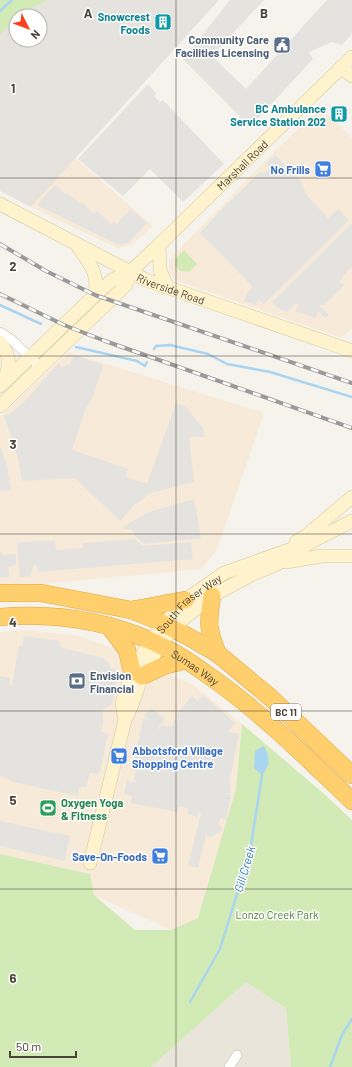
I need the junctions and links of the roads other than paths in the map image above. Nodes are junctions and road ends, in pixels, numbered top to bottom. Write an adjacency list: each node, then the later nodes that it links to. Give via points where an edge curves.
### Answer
1 (352, 57): 2 (main road, Marshall Road)
2 (341, 67): 3 (main road); 6 (main road, Marshall Road)
3 (352, 76)
4 (0, 204): 5 (main road, Riverside Road)
5 (77, 245): 7 (main road, Riverside Road); 9 (main road, via 95,274)
6 (159, 245): 7 (main road, Marshall Road); 8 (main road, via 160,270)
7 (131, 271): 8 (main road, Riverside Road, via 146,280); 9 (main road, Marshall Road, via 112,280); 14 (main road, Marshall Road, via 126,285)
8 (167, 287): 12 (main road, Riverside Road)
9 (95, 295): 13 (main road, Marshall Road)
10 (0, 332): 13 (street)
11 (0, 342): 15 (main road, via 9,356)
12 (352, 351)
13 (30, 358): 14 (street); 15 (main road, Marshall Road)
14 (40, 368): 16 (main road, Marshall Road)
15 (2, 384)
16 (0, 406)
17 (352, 497): 20 (main road)
18 (352, 521): 20 (main road, South Fraser Way)
19 (352, 556): 20 (main road)
20 (275, 559): 22 (main road, South Fraser Way); 23 (main road, South Fraser Way, via 224,573)
21 (0, 593): 24 (highway, Sumas Way / BC 11, via 41,593)
22 (212, 596): 27 (main road, South Fraser Way); 28 (highway, via 208,625)
23 (185, 600): 24 (highway); 27 (main road, South Fraser Way)
24 (131, 610): 27 (highway, Sumas Way / BC 11)
25 (0, 617): 26 (highway, Sumas Way / BC 11, via 23,615 62,618)
26 (109, 626): 27 (highway, Sumas Way / BC 11); 30 (highway, via 127,650)
27 (163, 636): 28 (highway, Sumas Way / BC 11); 29 (highway, Sumas Way / BC 11); 30 (main road, South Fraser Way); 31 (highway, via 189,649 220,670)
28 (218, 654): 31 (highway, Sumas Way / BC 11)
29 (186, 660): 30 (highway); 32 (highway, Sumas Way / BC 11, via 254,710)
30 (137, 674): 33 (main road, South Fraser Way, via 132,705 125,720)
31 (352, 774)
32 (352, 801)
33 (90, 863)
34 (237, 1056): 35 (street)
35 (229, 1067)

